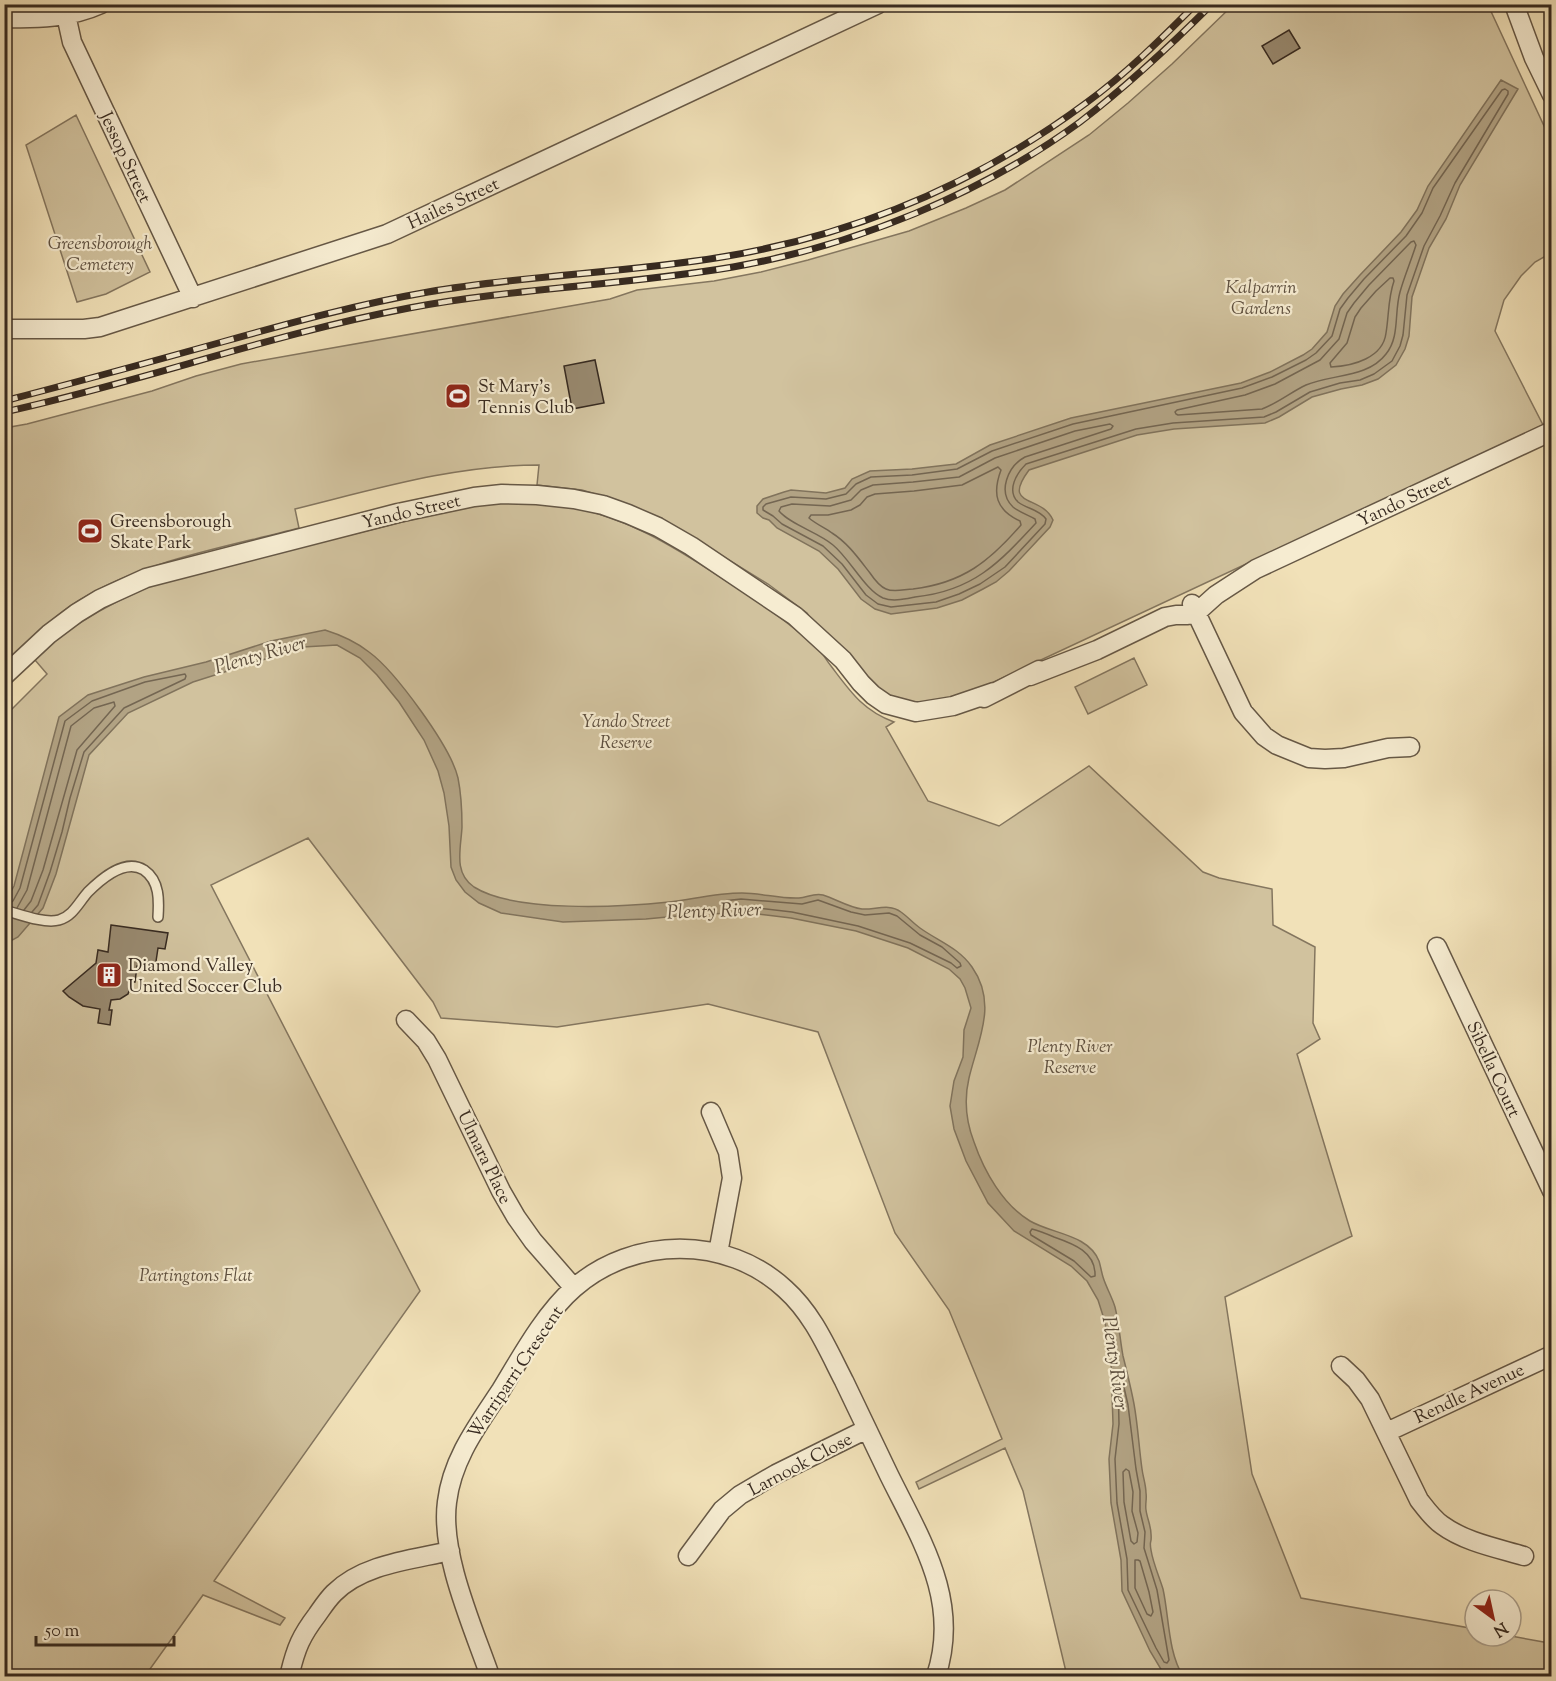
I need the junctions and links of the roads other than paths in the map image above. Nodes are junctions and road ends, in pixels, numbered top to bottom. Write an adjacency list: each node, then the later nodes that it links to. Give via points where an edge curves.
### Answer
1 (878, 4): 9 (street, Hailes Street, via 387,234)
2 (1501, 4): 7 (street)
3 (1514, 4): 7 (street)
4 (92, 6): 5 (street)
5 (66, 15): 6 (street); 9 (street, Jessop Street, via 72,42)
6 (4, 18)
7 (1534, 58): 8 (street)
8 (1551, 96)
9 (193, 298): 10 (street, Hailes Street, via 100,327)
10 (4, 328)
11 (1551, 431): 12 (street, Yando Street, via 1256,569)
12 (1194, 607): 13 (street, Yando Street, via 1187,615 1165,617 994,692 936,710 916,712 886,704 873,695 843,660 795,616 658,527 611,508 574,499 502,494 398,513 146,578 77,613); 14 (street, via 1243,712 1277,745 1309,758 1325,759)
13 (4, 676)
14 (1410, 747)
15 (4, 910): 16 (lane, via 55,921 69,915 88,892 114,871 134,866 154,881)
16 (158, 917)
17 (1437, 947): 20 (street, Sibella Court)
18 (406, 1020): 22 (street, Ulmara Place, via 437,1059 516,1217)
19 (711, 1112): 21 (street, via 728,1152 732,1178)
20 (1551, 1191)
21 (718, 1253): 22 (street, Warriparri Crescent, via 672,1248 644,1252 600,1270); 25 (street, Warriparri Crescent, via 763,1272 800,1303 823,1338)
22 (574, 1288): 27 (street, Warriparri Crescent, via 552,1312 458,1460 446,1504)
23 (1551, 1355): 26 (street, Rendle Avenue)
24 (1341, 1366): 26 (street, via 1370,1399)
25 (867, 1429): 28 (street, Larnook Close, via 740,1495 722,1510); 32 (street, Warriparri Crescent, via 936,1578 944,1622)
26 (1387, 1432): 29 (street, via 1419,1500 1442,1525 1478,1542)
27 (450, 1551): 30 (street, via 364,1573 334,1593 303,1633); 31 (street, Warriparri Crescent)
28 (688, 1556)
29 (1524, 1556)
30 (290, 1673)
31 (490, 1677)
32 (936, 1677)

